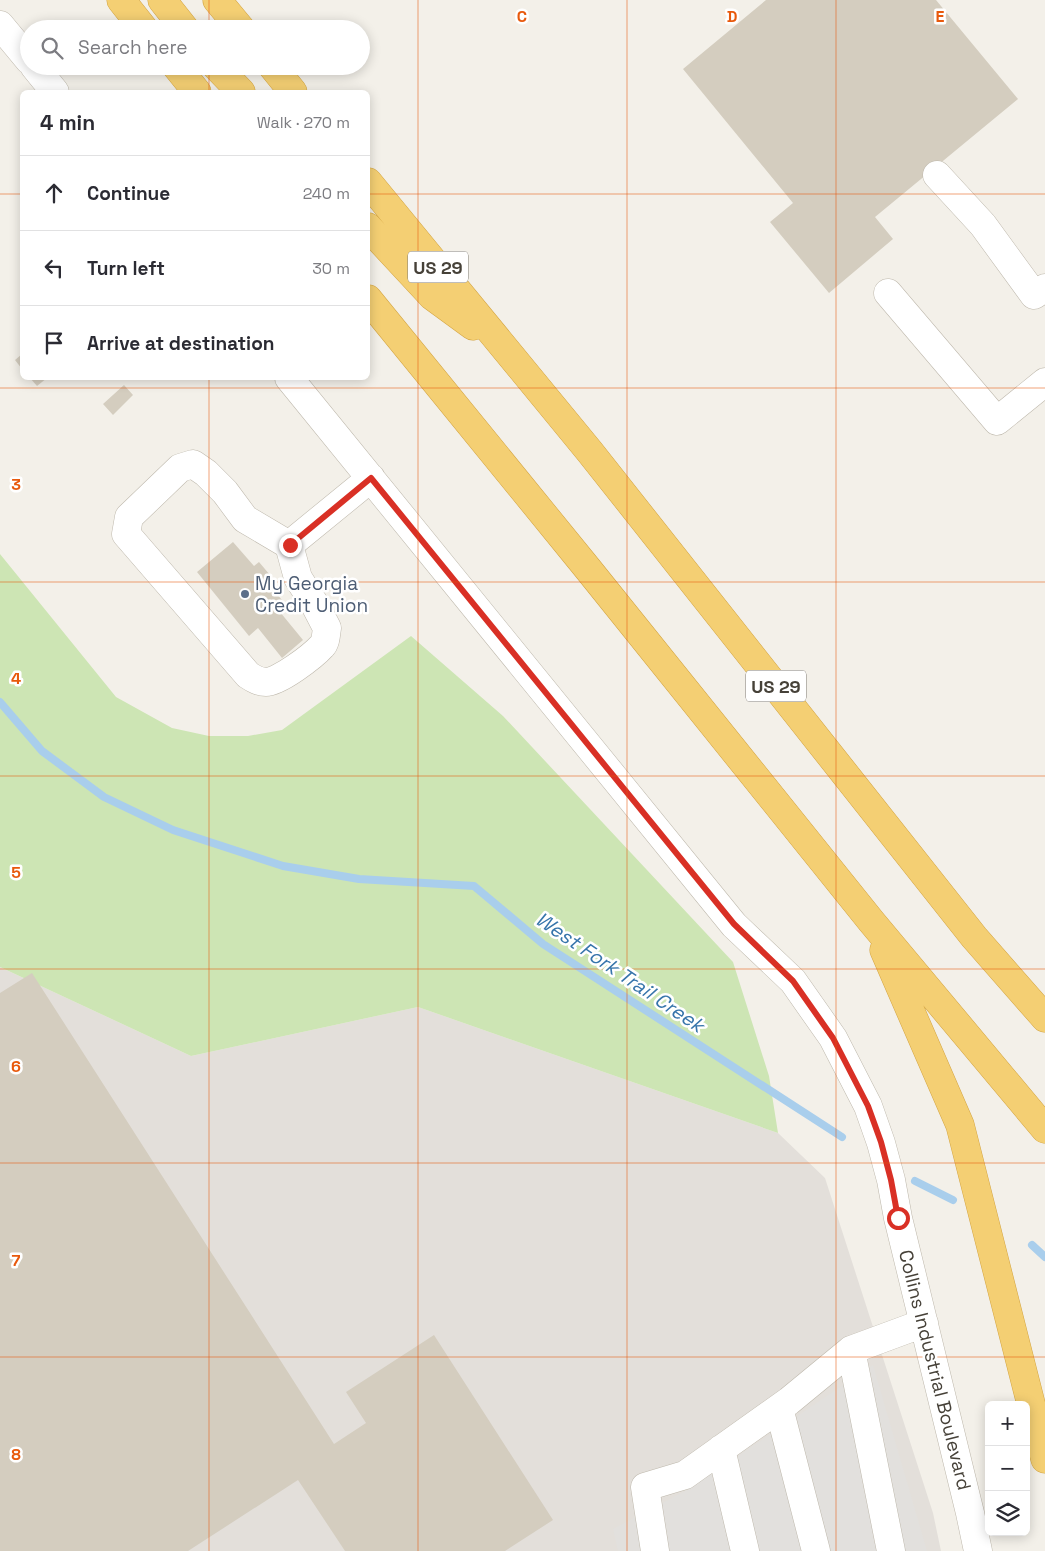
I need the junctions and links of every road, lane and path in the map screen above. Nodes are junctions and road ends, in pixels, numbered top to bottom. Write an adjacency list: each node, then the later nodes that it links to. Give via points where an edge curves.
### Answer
1 (120, 0): 4 (highway)
2 (162, 0): 5 (highway)
3 (218, 0): 6 (highway)
4 (137, 20)
5 (179, 20)
6 (234, 20)
7 (0, 25): 8 (street)
8 (20, 49)
9 (41, 75): 13 (street)
10 (183, 75): 14 (highway)
11 (224, 75): 15 (highway)
12 (280, 75): 16 (highway)
13 (53, 90)
14 (195, 90)
15 (238, 90)
16 (292, 90)
17 (936, 175): 20 (street, via 983,225 1034,295)
18 (370, 184): 23 (highway, US 29)
19 (370, 230): 23 (highway, via 432,296)
20 (1045, 288)
21 (888, 293): 25 (street, via 997,421)
22 (370, 301): 28 (highway)
23 (508, 353): 29 (highway, US 29, via 974,937)
24 (291, 380): 26 (street, Collins Industrial Boulevard)
25 (1045, 382)
26 (371, 478): 27 (street); 31 (street, Collins Industrial Boulevard, via 734,924 793,981 833,1038 868,1106 881,1142)
27 (290, 545): 27 (street, via 245,519 225,492 193,464 180,468 160,486 129,517 126,528 126,534 248,675 267,682 285,675 323,645 326,638 327,628 298,578)
28 (872, 921): 30 (highway); 35 (highway, via 960,1125)
29 (1045, 1018)
30 (1045, 1129)
31 (924, 1323): 32 (street); 40 (street, Collins Industrial Boulevard)
32 (851, 1350): 33 (street); 39 (street)
33 (779, 1408): 34 (street); 38 (street)
34 (721, 1449): 36 (street, via 685,1475 645,1487); 37 (street)
35 (1045, 1460)
36 (655, 1551)
37 (744, 1551)
38 (816, 1551)
39 (891, 1551)
40 (978, 1551)

